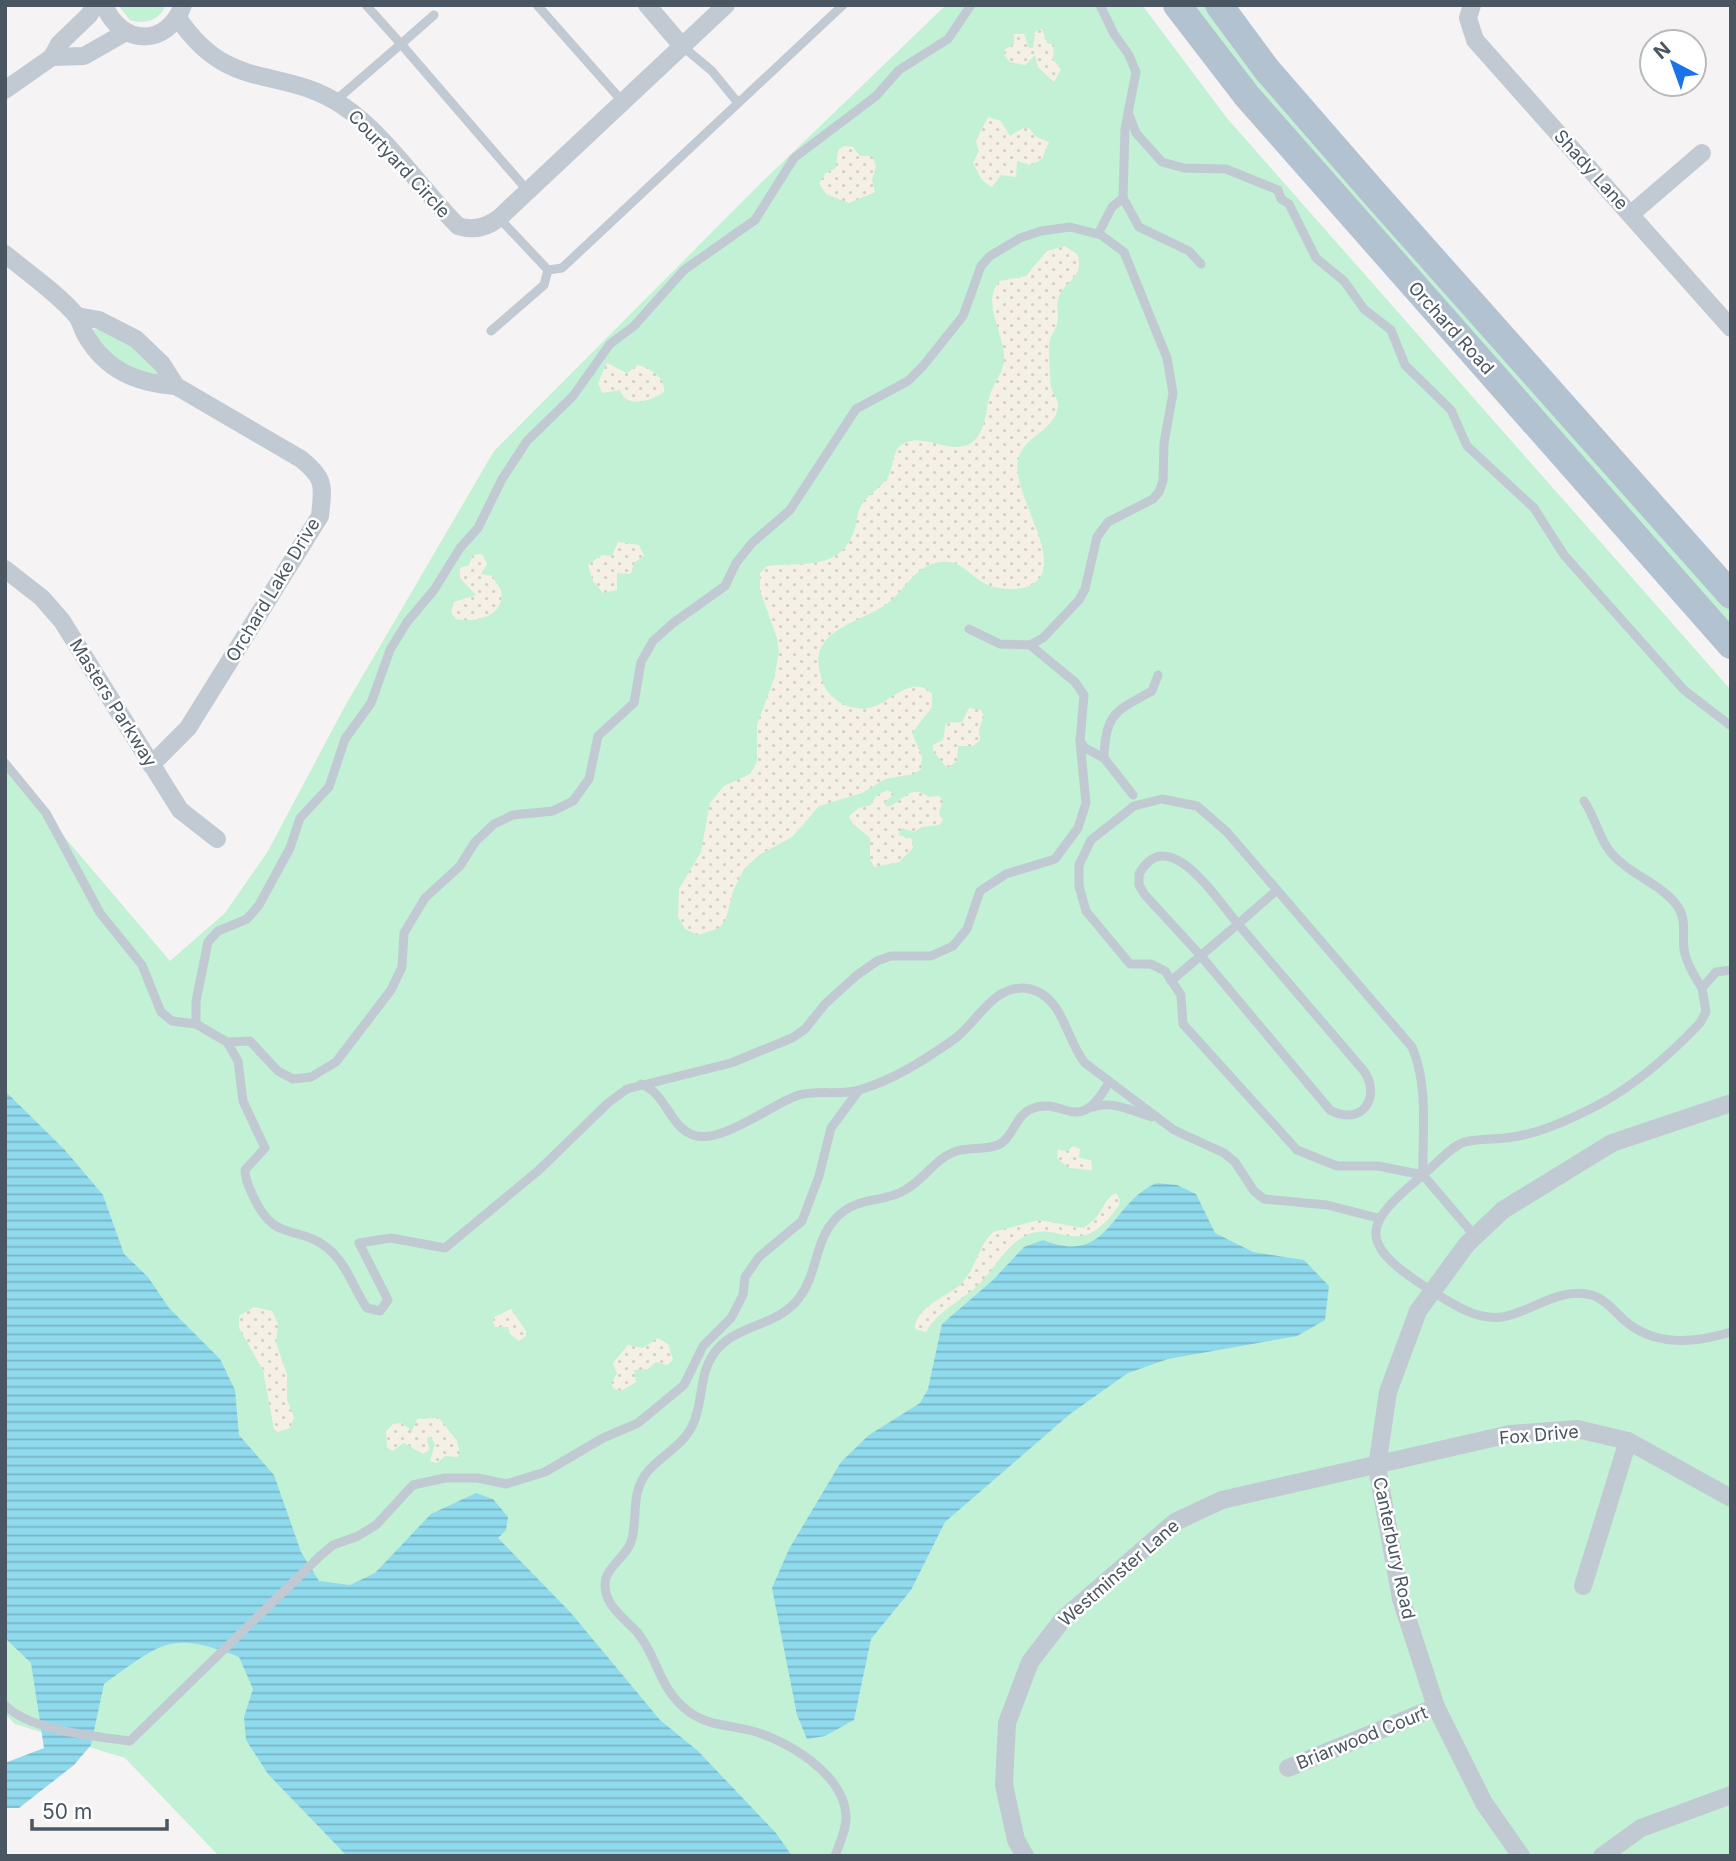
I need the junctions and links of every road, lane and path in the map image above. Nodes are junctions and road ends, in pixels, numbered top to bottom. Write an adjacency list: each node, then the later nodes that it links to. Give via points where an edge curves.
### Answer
1 (95, 5): 18 (street)
2 (104, 5): 15 (street, via 110,20)
3 (366, 5): 16 (lane)
4 (537, 5): 21 (lane)
5 (647, 5): 17 (street)
6 (726, 5): 17 (street, Courtyard Circle)
7 (843, 5): 22 (lane)
8 (971, 5): 57 (lane, via 948,39 899,70 876,96 794,158 755,220 684,270 634,326 610,344 573,396 527,441 478,528 401,632 371,703 345,739 329,786 300,818 290,848 258,905 247,919 218,931 208,942 195,1001)
9 (1100, 5): 23 (lane, via 1133,64 1135,88)
10 (1177, 5): 41 (main road, Orchard Road, via 1247,96)
11 (1219, 5): 38 (main road, Orchard Road, via 1339,152)
12 (1472, 5): 27 (street, Shady Lane, via 1468,18 1475,40)
13 (180, 12): 15 (street, via 167,30 152,36); 20 (street, Courtyard Circle, via 194,42 237,71)
14 (434, 15): 16 (lane)
15 (126, 32): 18 (street, via 84,56)
16 (401, 44): 20 (lane); 25 (lane)
17 (682, 46): 21 (street, Courtyard Circle); 22 (lane, via 712,71)
18 (52, 57): 19 (street)
19 (5, 90)
20 (335, 101): 28 (street, Courtyard Circle, via 363,122 457,226 479,228)
21 (622, 101): 25 (street, Courtyard Circle)
22 (738, 103): 32 (lane, via 562,268)
23 (1128, 112): 26 (lane); 43 (lane, via 1136,133 1162,162 1184,168 1226,169 1278,190 1316,258 1396,336 1405,365 1451,410 1467,446 1534,508 1564,555 1684,690)
24 (1702, 153): 27 (street)
25 (527, 190): 28 (street, Courtyard Circle)
26 (1123, 198): 29 (lane, via 1112,207); 31 (lane, via 1139,227 1189,251)
27 (1631, 214): 34 (street, Shady Lane)
28 (499, 218): 32 (lane)
29 (1098, 234): 40 (lane, via 1124,252 1170,367 1173,393 1163,481 1153,499 1108,522 1097,537 1079,600 1043,638); 58 (lane, via 1056,227 1020,238 990,256 981,266 963,316 923,366 908,380 856,409 790,510 752,543 725,586 673,623 648,648 640,662 634,703 598,736 589,779 573,801 553,811 513,815 494,824 460,866 425,898 404,933 402,967 391,990 337,1062 311,1077 293,1079 278,1071 250,1041)
30 (5, 254): 33 (street, Orchard Lake Drive)
31 (1201, 264)
32 (548, 270): 35 (lane, via 544,285)
33 (77, 316): 36 (street, Orchard Lake Drive, via 99,320 136,339 162,364); 36 (street, Orchard Lake Drive, via 99,353 121,372 144,383)
34 (1731, 328)
35 (491, 331)
36 (176, 386): 47 (street, Orchard Lake Drive, via 301,459 323,484 320,516 188,729)
37 (5, 569): 47 (street, Masters Parkway, via 42,598 62,621)
38 (1731, 595)
39 (969, 629): 40 (lane, via 1000,644)
40 (1030, 645): 44 (lane, via 1080,687 1084,705)
41 (1731, 645)
42 (1158, 675): 45 (lane, via 1152,691 1114,714 1107,725)
43 (1731, 726)
44 (1080, 741): 45 (lane); 60 (lane, via 1086,803 1078,828 1055,859 1006,874 980,891 967,929 953,946 931,956 891,956 877,961 792,1038 731,1063)
45 (1104, 758): 48 (lane)
46 (5, 763): 57 (lane, via 46,813 100,913 142,965 161,1012 172,1021)
47 (151, 765): 50 (street, Masters Parkway, via 180,810)
48 (1133, 795)
49 (1584, 801): 56 (lane, via 1616,859 1678,907 1683,916 1686,957)
50 (217, 839)
51 (1277, 890): 52 (lane); 55 (lane, via 1227,832 1197,806 1161,799 1133,806 1113,820 1091,840 1079,865 1086,911 1130,964 1151,964 1165,971); 65 (lane, via 1412,1047 1423,1096)
52 (1238, 924): 53 (lane); 53 (lane, via 1179,858 1164,853 1143,865 1139,885); 53 (lane, via 1364,1071 1372,1092 1361,1111 1340,1116 1330,1110)
53 (1201, 956): 55 (lane)
54 (1731, 970): 56 (lane, via 1716,972)
55 (1171, 981): 65 (lane, via 1181,995 1183,1024 1297,1150 1337,1166 1378,1166)
56 (1702, 988): 65 (lane, via 1706,1012 1700,1023 1628,1086 1583,1113 1538,1132 1462,1142)
57 (196, 1024): 58 (lane)
58 (227, 1042): 60 (lane, via 238,1061 243,1101 265,1148 245,1170 261,1212 275,1228 307,1235 333,1252 362,1301 374,1311 386,1307 388,1300 359,1243 391,1238 445,1248 539,1170 608,1103)
59 (1109, 1082): 61 (lane, via 1074,1051 1058,1010 1043,995 1015,989 992,999 963,1033 912,1068); 63 (lane, via 1101,1098); 64 (lane)
60 (640, 1084): 61 (lane, via 654,1089 680,1125 693,1135 705,1136 723,1134 799,1094)
61 (859, 1090): 74 (lane, via 831,1128 802,1221 760,1257 745,1277 743,1295 731,1318 703,1346 684,1385 638,1423 545,1472 506,1484 445,1478 413,1485 376,1525 320,1556 130,1741 36,1723 20,1718)
62 (1731, 1103): 67 (street, Canterbury Road, via 1612,1143 1513,1203)
63 (1086, 1110): 64 (lane, via 1100,1104 1118,1107 1152,1117); 78 (lane, via 1029,1110 1001,1143 951,1153 908,1189 859,1202 836,1218 823,1235 798,1300 780,1316 730,1338 715,1351 704,1369 694,1423 642,1480 635,1497 631,1543 605,1581 608,1599 643,1640 662,1683 678,1703 708,1723 749,1730 785,1743 820,1769 846,1814)
64 (1174, 1130): 66 (lane, via 1224,1153 1264,1199 1327,1205)
65 (1423, 1175): 66 (lane); 67 (lane)
66 (1378, 1217): 68 (lane, via 1374,1230 1377,1244 1387,1258)
67 (1475, 1236): 68 (street, Canterbury Road)
68 (1433, 1292): 69 (lane, via 1481,1316 1499,1317 1570,1292 1585,1293 1596,1295 1651,1337 1697,1340); 71 (street, Canterbury Road, via 1418,1311 1388,1392)
69 (1731, 1332)
70 (1628, 1441): 71 (street, Fox Drive, via 1577,1429 1510,1434); 72 (street, Fox Drive); 73 (street)
71 (1377, 1467): 75 (street, Canterbury Road, via 1401,1598); 79 (street, Westminster Lane, via 1222,1500 1175,1522 1063,1619 1030,1662 1007,1723 1004,1785)
72 (1731, 1498)
73 (1583, 1586)
74 (5, 1705)
75 (1436, 1707): 76 (street, Briarwood Court); 80 (street, Canterbury Road, via 1484,1803)
76 (1288, 1768)
77 (1731, 1795): 81 (street, via 1641,1828)
78 (835, 1856)
79 (1024, 1856)
80 (1521, 1856)
81 (1602, 1856)

